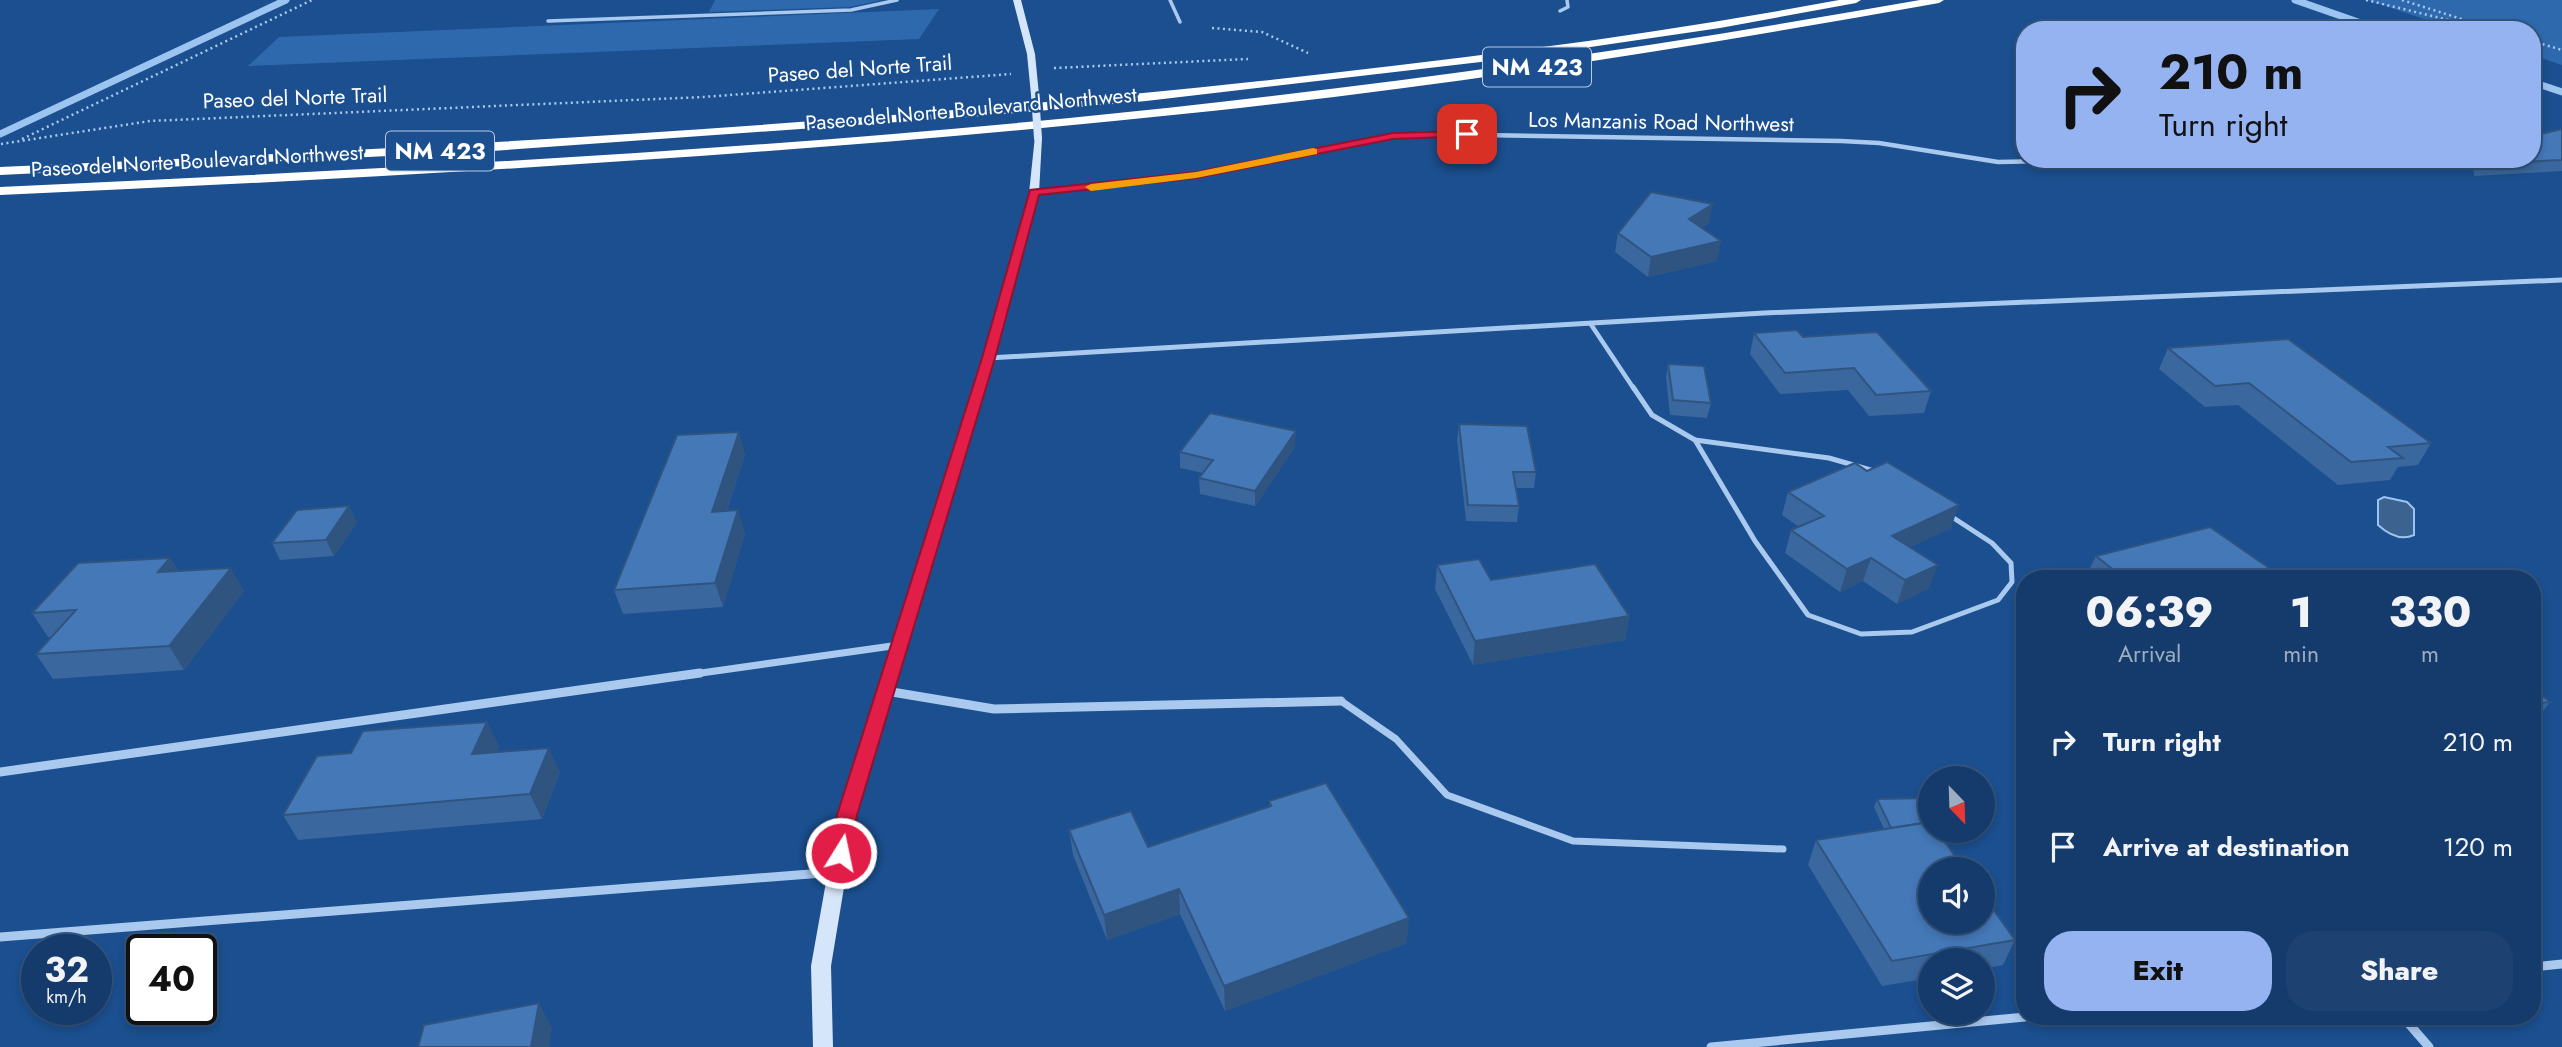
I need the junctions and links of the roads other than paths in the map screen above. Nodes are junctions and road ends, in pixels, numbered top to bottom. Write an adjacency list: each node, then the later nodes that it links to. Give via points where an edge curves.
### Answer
1 (897, 0): 8 (lane, via 851,10)
2 (1017, 0): 13 (street, bridge, via 1034,71 1038,138)
3 (1170, 0): 9 (lane)
4 (1567, 0): 7 (lane, via 1568,8)
5 (1856, 0): 11 (highway, Paseo del Norte Boulevard Northwest / NM 423, via 1502,57 1102,102 716,135)
6 (1939, 0): 12 (highway, Paseo del Norte Boulevard Northwest / NM 423, via 1787,29 1465,78 1133,116 522,166)
7 (1560, 11)
8 (548, 21)
9 (1180, 22)
10 (2016, 162): 13 (street, Los Manzanis Road Northwest, via 1841,141 1419,134 1196,175)
11 (0, 171)
12 (0, 191)
13 (1034, 192): 16 (street)
14 (2562, 280): 15 (street)
15 (1590, 323): 16 (street); 17 (lane, via 1652,415)
16 (989, 358): 20 (street)
17 (1695, 440): 18 (lane, via 1829,458); 19 (lane, via 1755,541 1808,615 1861,634 1912,632 1998,600 2012,582 2011,563 1992,543)
18 (1877, 472)
19 (1946, 513)
20 (900, 645): 21 (street); 23 (street)
21 (886, 691): 22 (street, via 994,709); 25 (street, via 847,815)
22 (1341, 701): 24 (lane, via 1396,739 1447,794 1573,841)
23 (0, 772)
24 (1783, 849)
25 (837, 872): 26 (street); 31 (street, via 821,966)
26 (0, 937)
27 (2562, 964): 28 (street)
28 (2541, 966)
29 (2016, 1018): 32 (street)
30 (2410, 1025): 33 (street)
31 (823, 1047)
32 (1711, 1047)
33 (2429, 1047)

